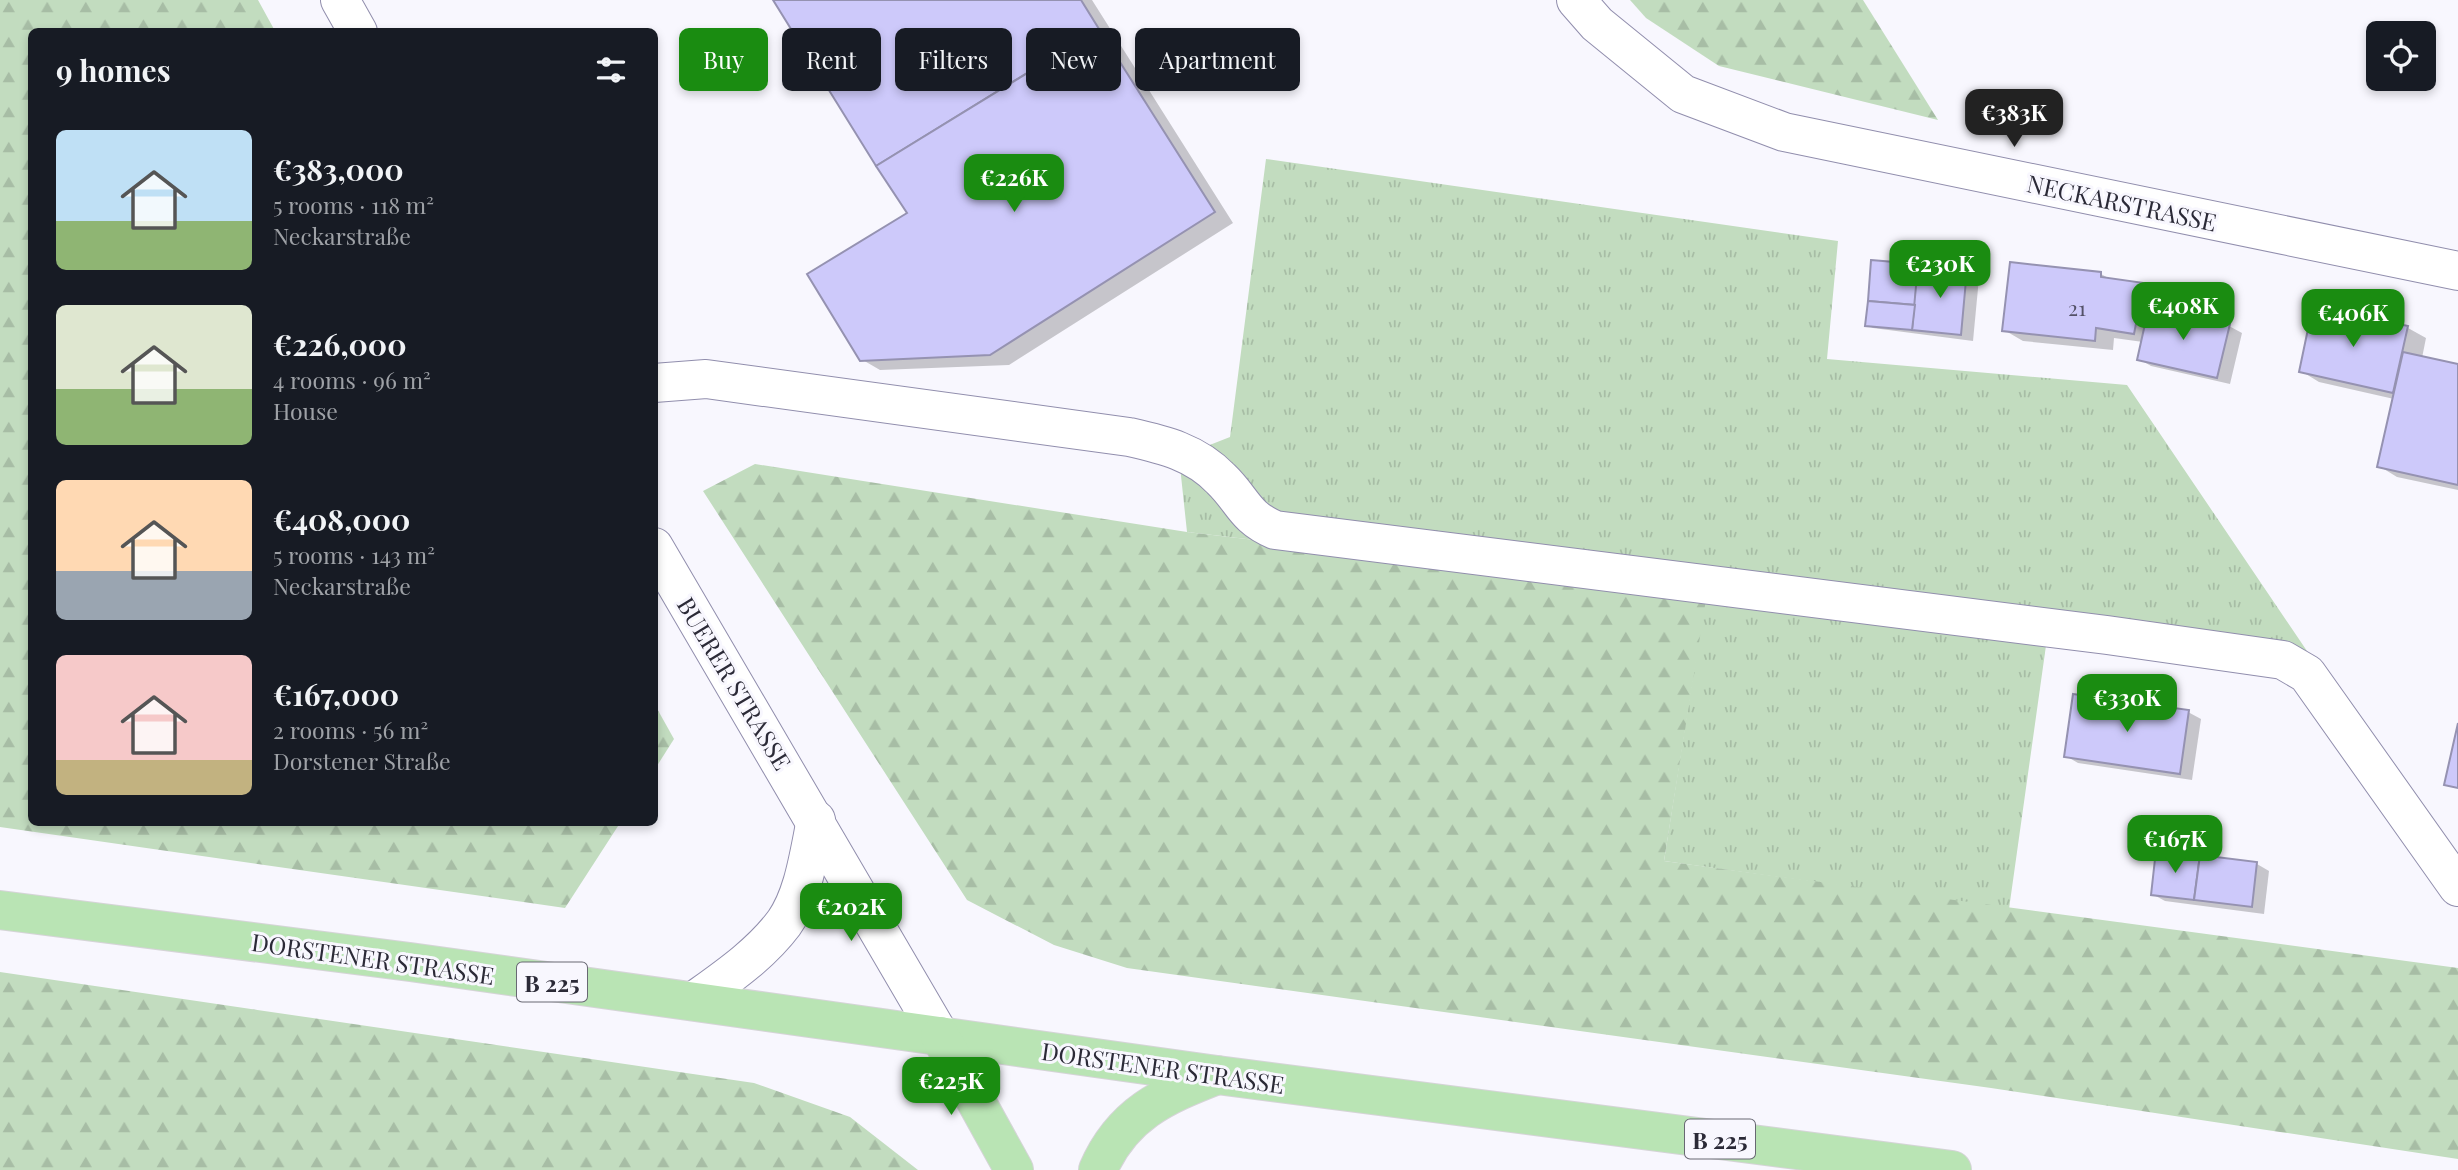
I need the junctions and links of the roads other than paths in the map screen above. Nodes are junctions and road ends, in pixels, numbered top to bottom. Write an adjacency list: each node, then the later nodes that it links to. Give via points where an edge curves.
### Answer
1 (340, 0): 3 (street)
2 (1577, 0): 4 (street, NECKARSTRASSE, via 1597,24 1683,94 1784,132)
3 (356, 28)
4 (2458, 271)
5 (658, 383): 8 (street, via 706,379 1129,437 1180,448 1221,478 1255,522 1275,530 2283,660 2307,674)
6 (658, 554): 7 (street, BUERER STRASSE)
7 (817, 820): 10 (street, via 804,876 785,922 751,958); 11 (street, BUERER STRASSE)
8 (2458, 887)
9 (0, 910): 10 (main road, DORSTENER STRASSE / B 225)
10 (694, 1001): 11 (main road, DORSTENER STRASSE / B 225)
11 (940, 1036): 12 (main road, DORSTENER STRASSE / B 225); 13 (main road, BUERER STRASSE)
12 (1217, 1075): 14 (main road, via 1171,1093 1135,1115 1106,1151); 15 (main road, DORSTENER STRASSE / B 225)
13 (1014, 1170)
14 (1098, 1170)
15 (1952, 1170)

